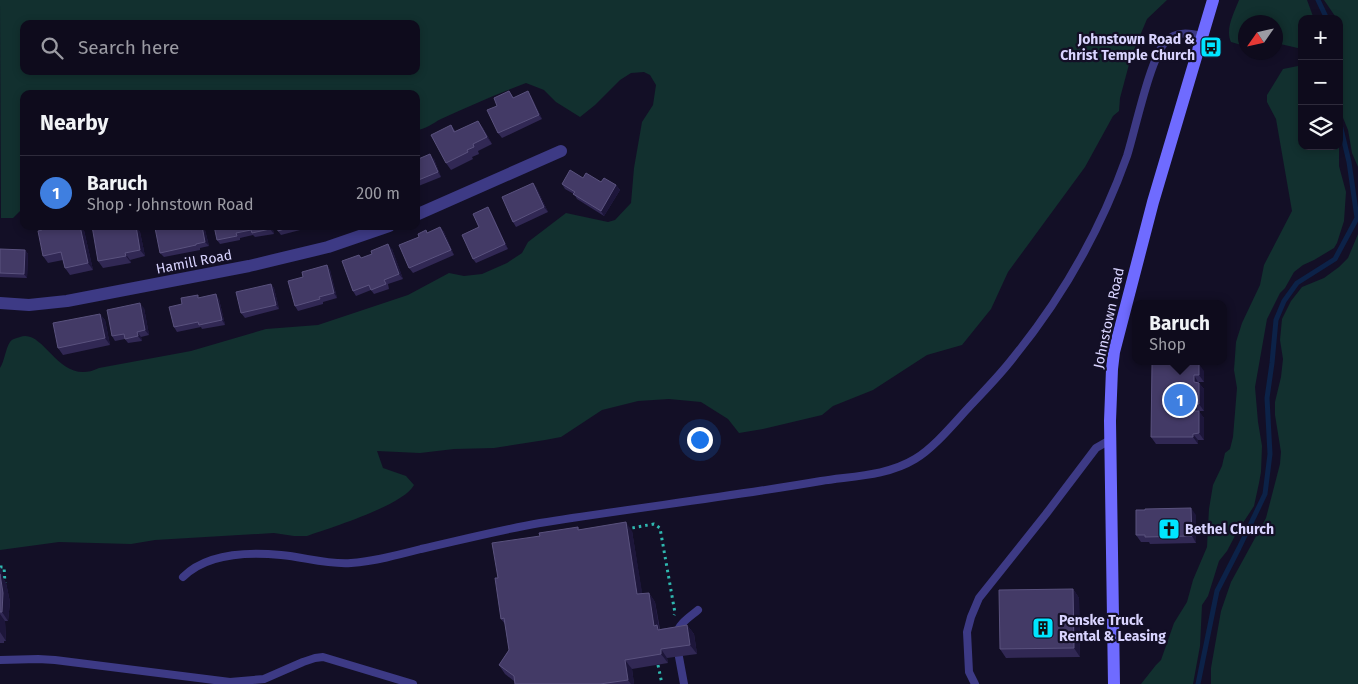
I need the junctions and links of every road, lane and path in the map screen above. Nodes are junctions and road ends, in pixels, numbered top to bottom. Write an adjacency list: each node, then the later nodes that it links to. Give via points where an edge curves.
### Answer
1 (1213, 0): 2 (street, Johnstown Road)
2 (1202, 36): 7 (street, Johnstown Road, via 1116,343 1111,376); 10 (lane, via 1176,35 1165,42 1154,65 1122,170 1069,279 1040,324 1013,359 949,428 915,459 867,475 540,523 381,559 337,563 250,554 215,559 201,564)
3 (561, 151): 4 (street)
4 (420, 213)
5 (377, 230): 6 (street, Hamill Road, via 328,247 240,268 67,301)
6 (0, 304)
7 (1110, 440): 21 (lane, via 1096,448 979,598 967,632 969,672); 22 (street, Johnstown Road)
8 (623, 529): 13 (path, via 654,524 660,528 675,613)
9 (0, 567): 11 (path, via 4,567)
10 (183, 577)
11 (5, 583)
12 (698, 610): 14 (lane, via 678,628)
13 (670, 621)
14 (676, 637)
15 (679, 656): 20 (lane)
16 (0, 660): 18 (lane, via 55,660 230,682 264,679 323,657)
17 (658, 665): 19 (path)
18 (413, 684)
19 (662, 684)
20 (684, 684)
21 (975, 684)
22 (1114, 684)

